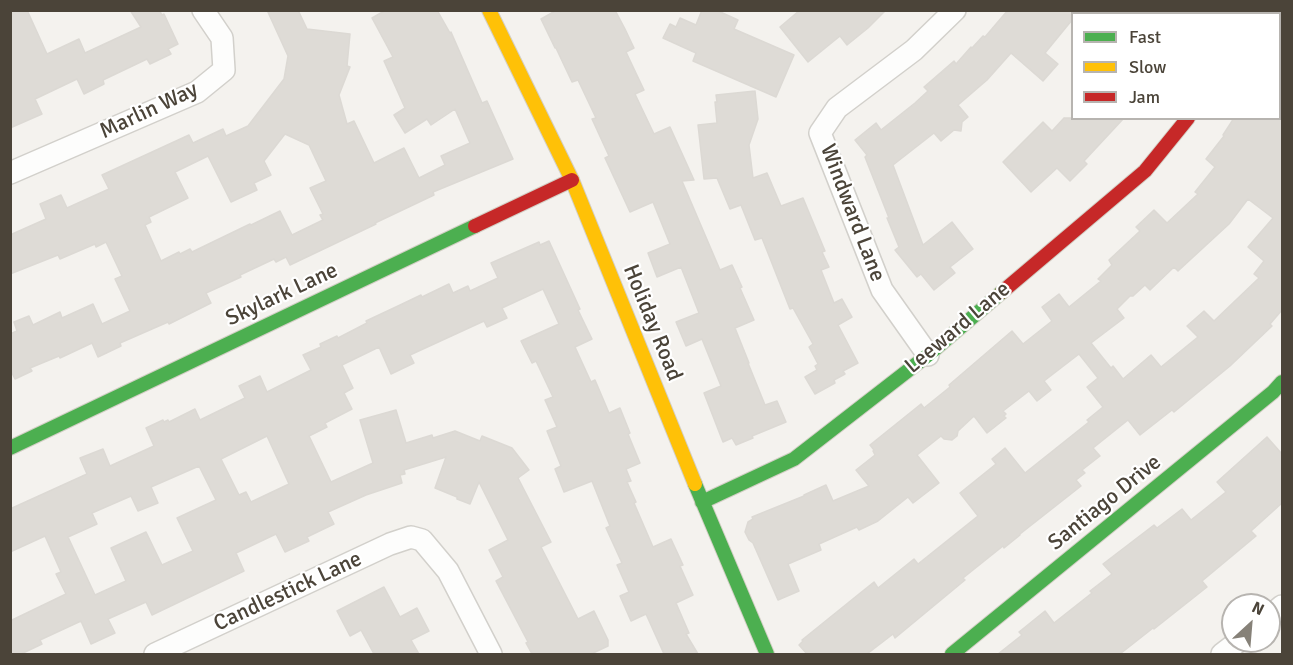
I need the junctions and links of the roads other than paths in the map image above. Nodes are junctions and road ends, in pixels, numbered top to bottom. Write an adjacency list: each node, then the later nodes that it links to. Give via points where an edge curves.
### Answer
1 (203, 10): 5 (street, Marlin Way, via 222,39 224,70 196,92)
2 (489, 10): 6 (street, Holiday Road)
3 (955, 10): 7 (street, Windward Lane, via 914,50 837,108 820,133 882,290)
4 (1186, 120): 7 (street, Leeward Lane, via 1145,171)
5 (10, 173)
6 (572, 180): 9 (street, Skylark Lane); 10 (street, Holiday Road)
7 (928, 355): 10 (street, Leeward Lane, via 794,459)
8 (1282, 382): 14 (street, Santiago Drive)
9 (10, 448)
10 (702, 502): 13 (street, Holiday Road)
11 (155, 654): 12 (street, Candlestick Lane, via 411,537 422,540 448,571)
12 (491, 654)
13 (767, 654)
14 (952, 654)

